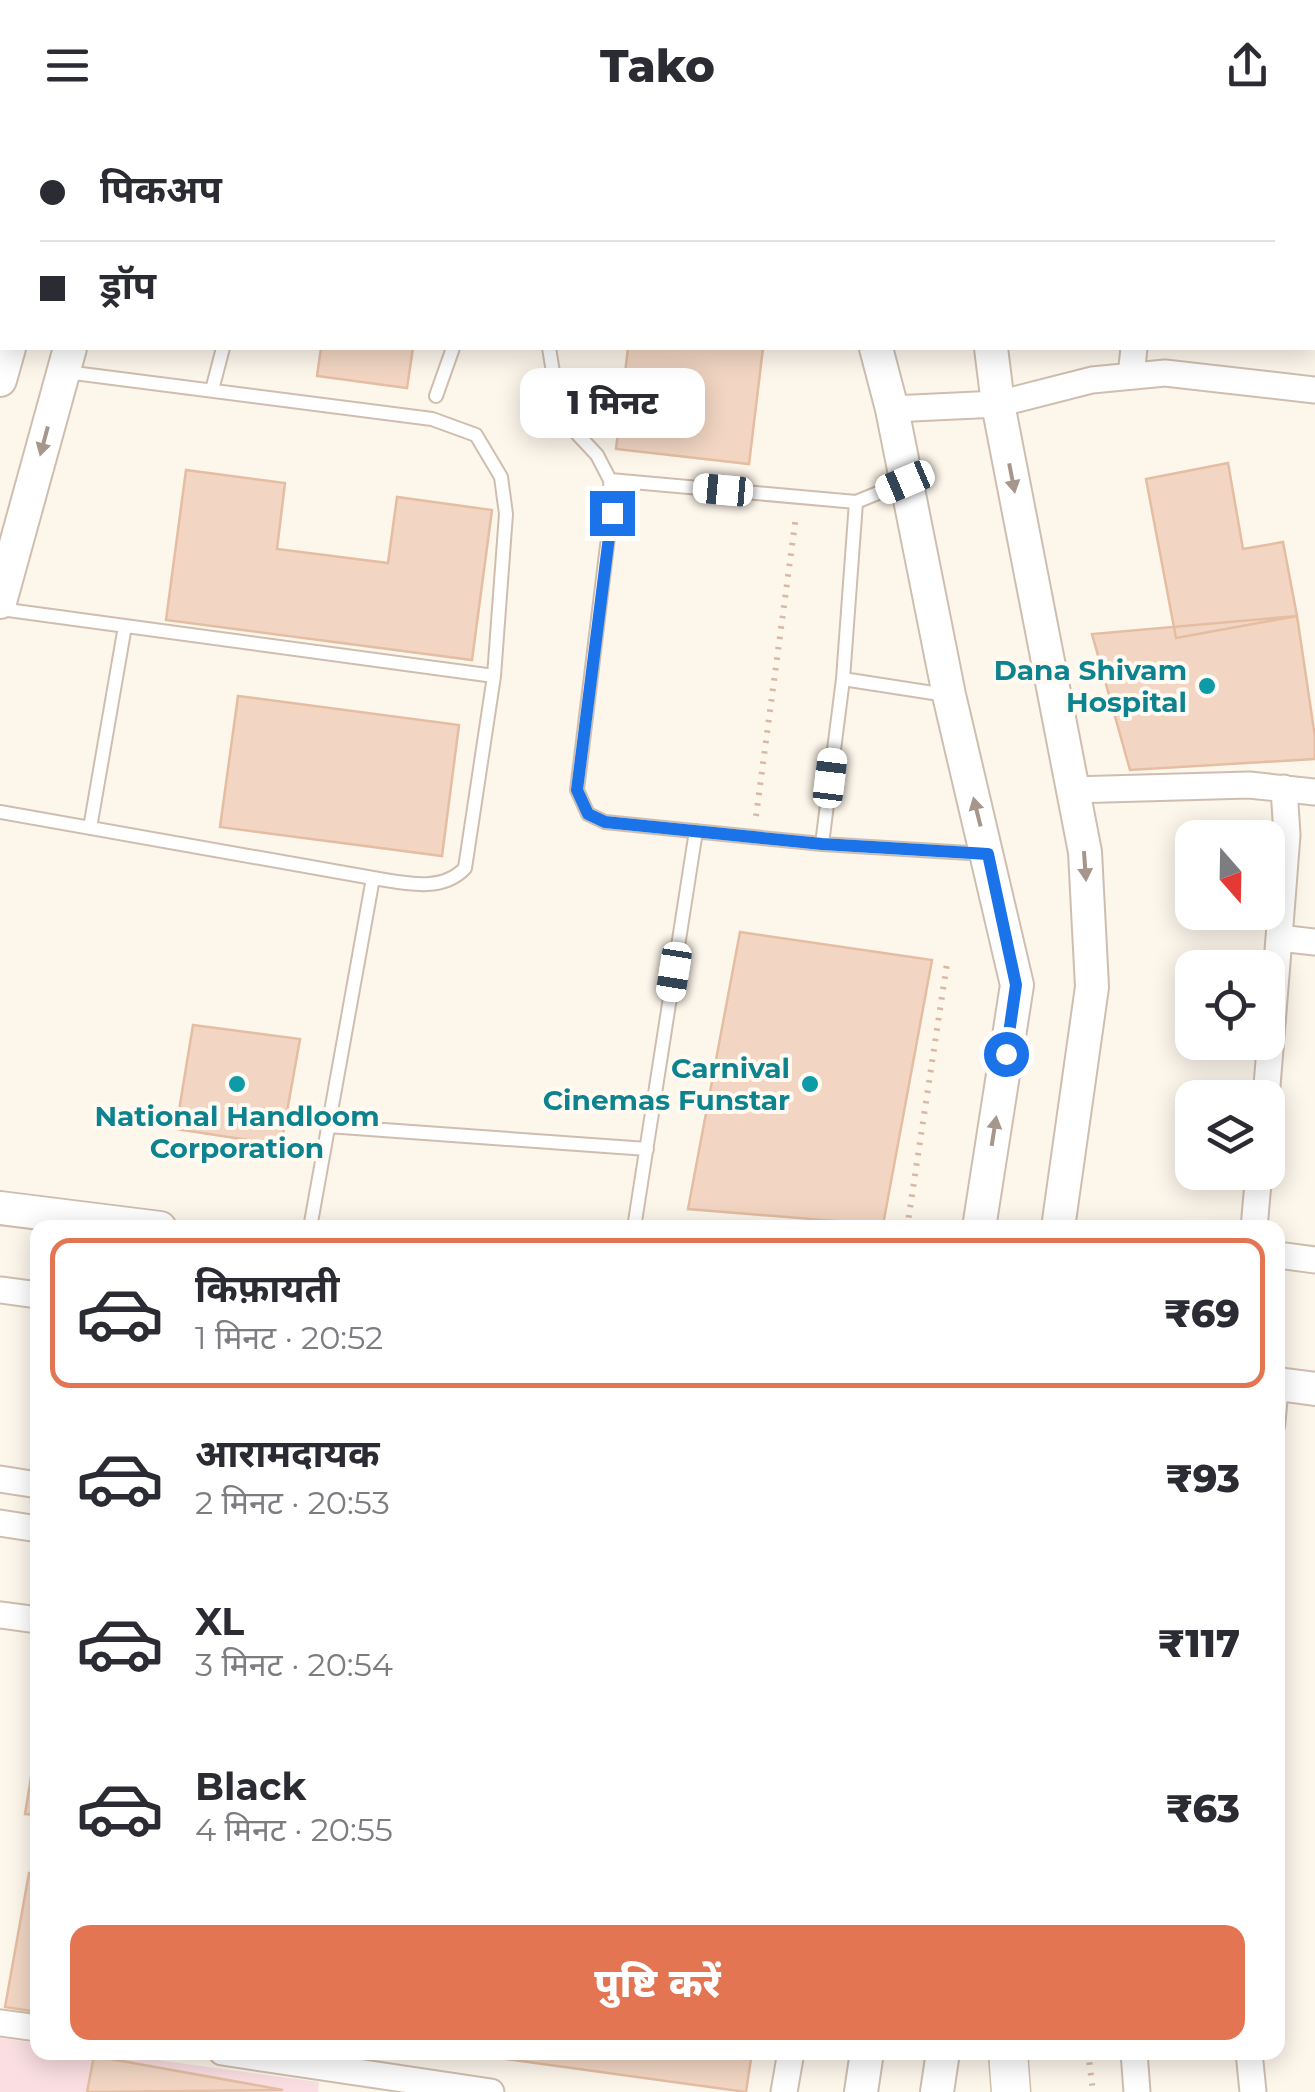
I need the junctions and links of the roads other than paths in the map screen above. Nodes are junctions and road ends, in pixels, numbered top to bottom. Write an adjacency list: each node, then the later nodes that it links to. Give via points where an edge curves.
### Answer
1 (8, 350): 10 (street)
2 (222, 350): 11 (lane)
3 (452, 350): 13 (lane)
4 (549, 350): 16 (lane, via 567,423)
5 (877, 350): 15 (street)
6 (991, 350): 14 (street)
7 (1134, 350): 9 (street)
8 (67, 360): 11 (lane); 19 (street, one-way to 19)
9 (1132, 376): 12 (street, via 1165,373); 14 (street)
10 (0, 380)
11 (212, 390): 21 (lane, via 432,418 476,434 500,478 506,514)
12 (1315, 390)
13 (436, 396)
14 (998, 404): 15 (street); 25 (street, one-way to 25)
15 (892, 410): 17 (street)
16 (610, 480): 18 (lane); 29 (lane, via 612,513 577,790 588,814 605,822)
17 (905, 482): 18 (lane); 23 (street)
18 (856, 502): 22 (lane)
19 (0, 606): 20 (lane)
20 (125, 626): 21 (lane); 28 (lane)
21 (494, 676): 32 (lane, via 465,868 455,879 422,885)
22 (843, 678): 23 (lane); 30 (lane)
23 (949, 695): 31 (street, one-way to 23)
24 (1284, 788): 25 (street); 26 (street); 33 (street)
25 (1071, 790): 39 (street, one-way to 39, via 1085,852 1092,987)
26 (1315, 792)
27 (0, 812): 28 (lane)
28 (90, 828): 32 (lane)
29 (696, 832): 30 (lane); 37 (lane)
30 (822, 844): 31 (lane)
31 (988, 854): 44 (street, one-way to 31, via 1016,985)
32 (373, 878): 36 (lane)
33 (1279, 938): 34 (street); 35 (street)
34 (1315, 942)
35 (1267, 1080)
36 (328, 1126): 37 (lane); 42 (lane)
37 (646, 1149): 43 (lane)
38 (1257, 1190): 47 (street)
39 (1062, 1195): 45 (street); 46 (street)
40 (0, 1208): 41 (street)
41 (96, 1220)
42 (311, 1220)
43 (635, 1220)
44 (980, 1220)
45 (1059, 1220)
46 (1072, 1220)
47 (1255, 1220)
48 (1285, 1256): 49 (street)
49 (1315, 1260)
50 (0, 1290): 51 (street)
51 (30, 1295)
52 (1285, 1385): 53 (street)
53 (1315, 1389)
54 (0, 1479): 55 (street)
55 (30, 1484)
56 (0, 1523): 57 (street)
57 (30, 1527)
58 (0, 1614): 59 (street)
59 (30, 1619)
60 (0, 2023): 61 (street)
61 (30, 2027)
62 (272, 2060): 69 (street)
63 (790, 2060): 71 (street)
64 (866, 2060): 72 (street)
65 (942, 2060): 73 (street)
66 (1009, 2060): 74 (main road)
67 (1135, 2060): 75 (street)
68 (1251, 2060): 76 (street)
69 (340, 2071): 70 (street)
70 (491, 2092)
71 (784, 2092)
72 (861, 2092)
73 (937, 2092)
74 (1011, 2092)
75 (1137, 2092)
76 (1253, 2092)

